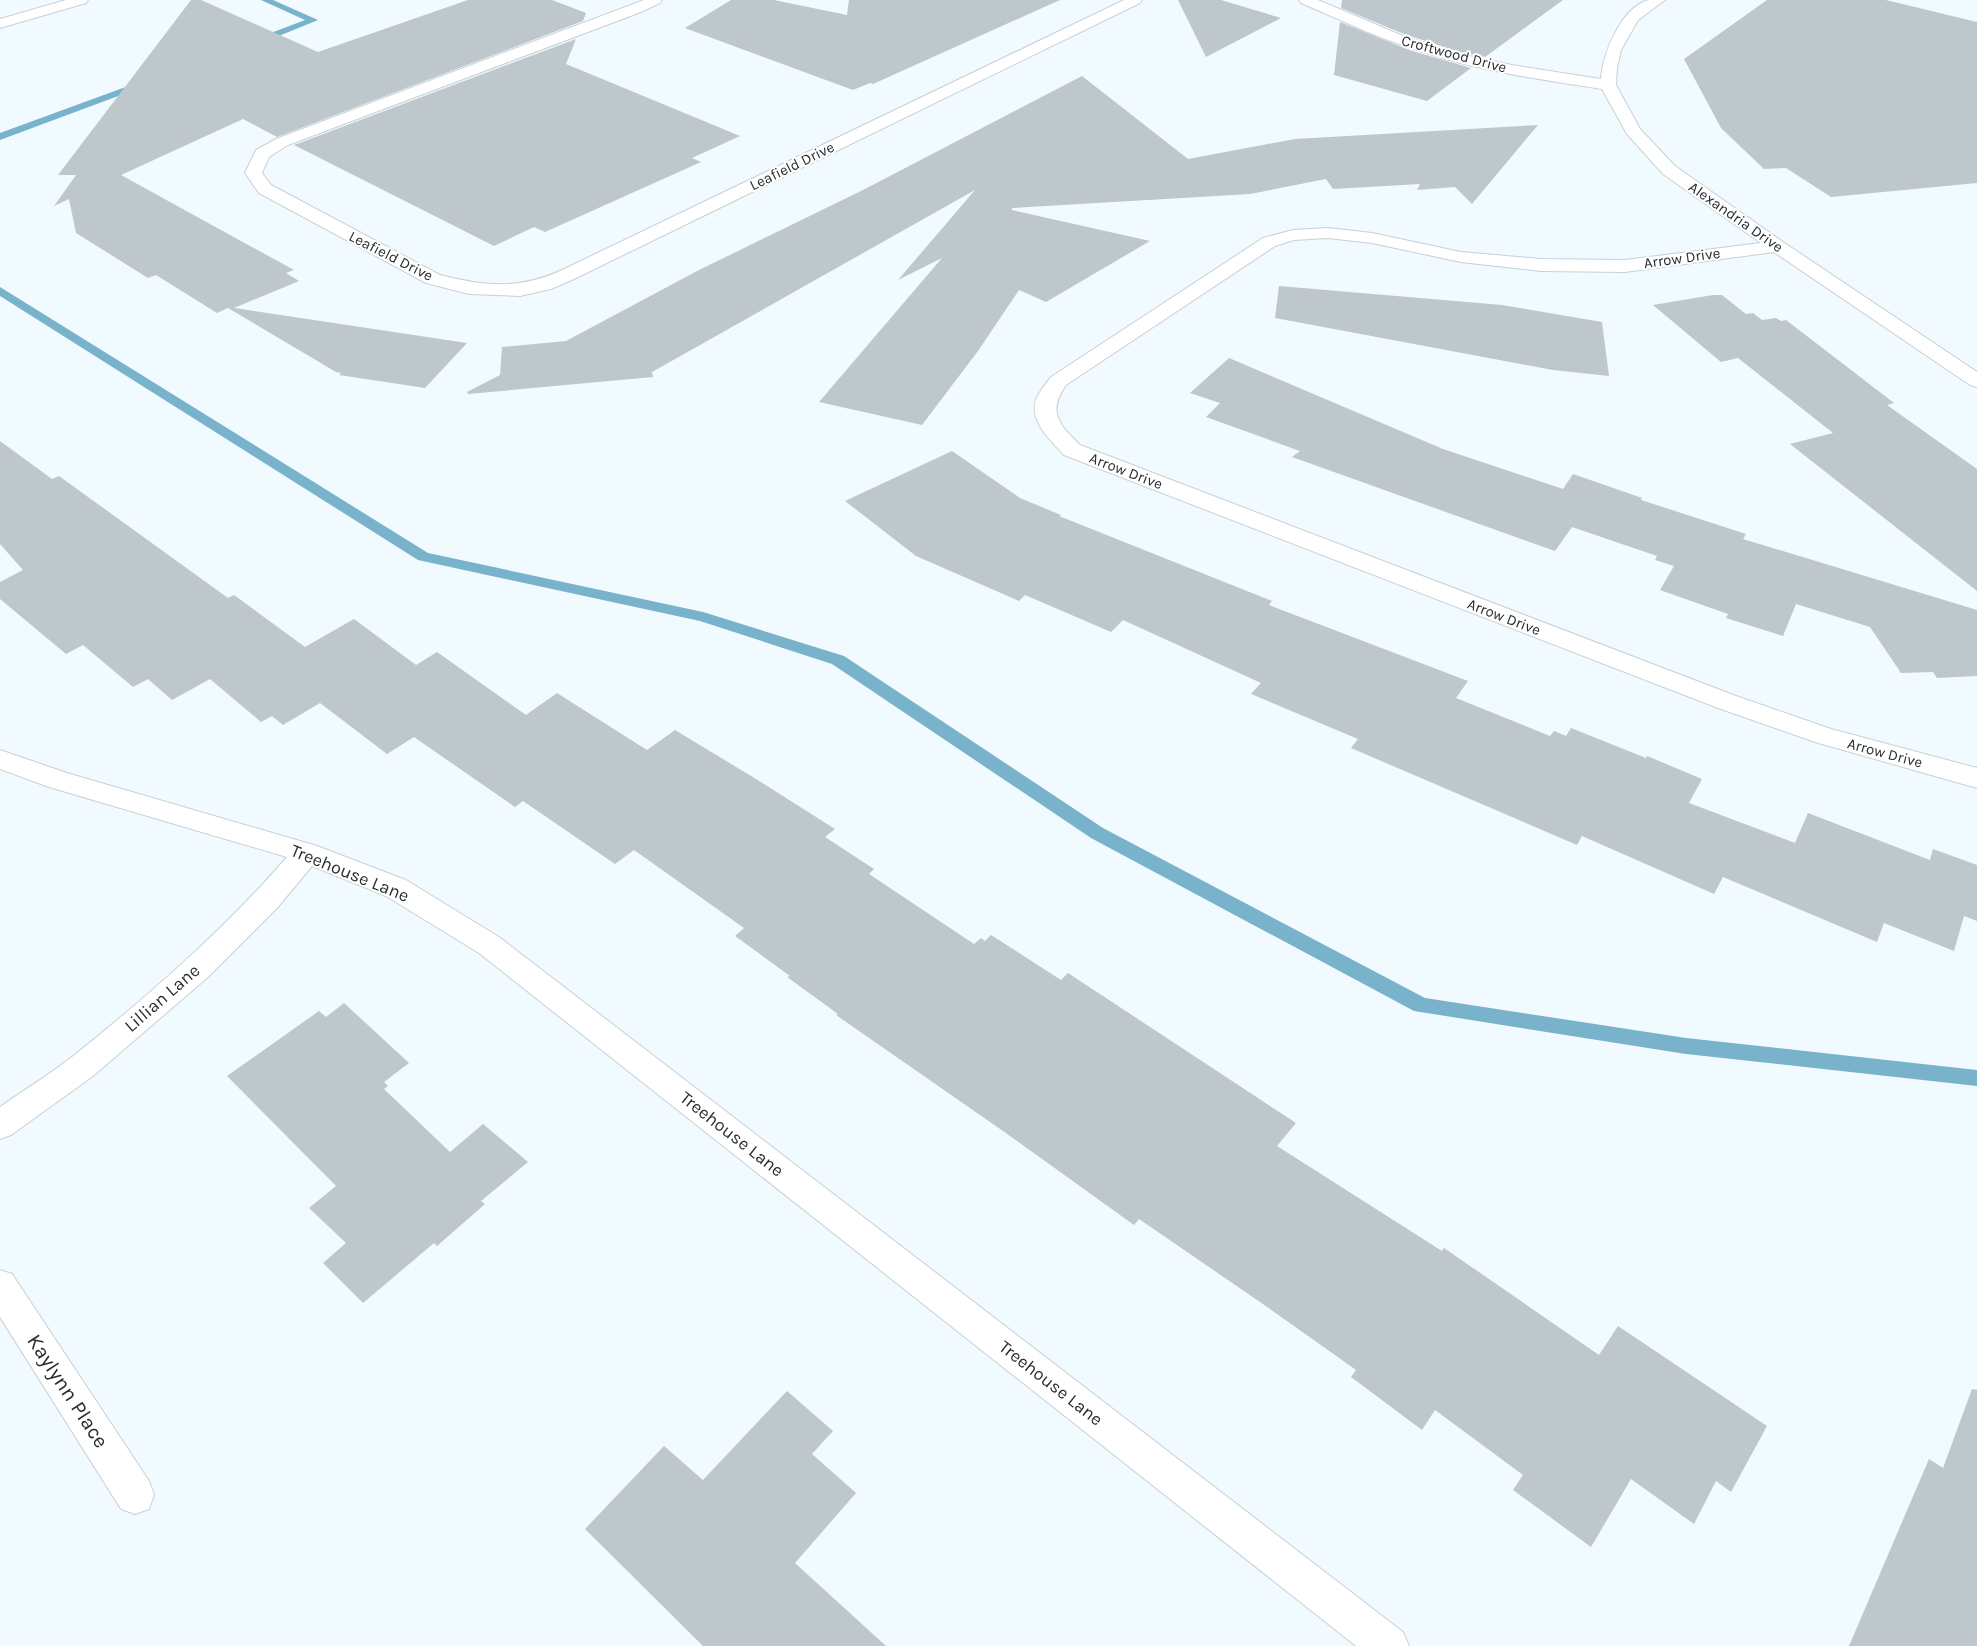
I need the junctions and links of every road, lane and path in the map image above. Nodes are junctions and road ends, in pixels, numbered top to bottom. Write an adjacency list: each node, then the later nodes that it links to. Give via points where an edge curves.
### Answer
1 (81, 0): 6 (street)
2 (655, 0): 3 (street, Leafield Drive, via 282,142 262,154 253,174 264,189 433,279 469,288 520,290 567,275)
3 (1135, 0)
4 (1306, 0): 7 (street, Croftwood Drive, via 1389,36 1455,57)
5 (1658, 0): 7 (street, via 1632,17 1614,50)
6 (0, 24)
7 (1608, 85): 8 (street, Alexandria Drive, via 1633,131 1669,170)
8 (1777, 246): 9 (street, Alexandria Drive); 11 (street, Arrow Drive, via 1625,266 1541,265 1461,257 1372,238 1328,233 1293,236 1269,242 1058,381 1045,411 1054,432 1072,450 1727,702 1824,736)
9 (1977, 381)
10 (0, 759): 12 (street, Treehouse Lane, via 58,780)
11 (1977, 778)
12 (307, 853): 13 (street, Lillian Lane, via 267,900 197,969 82,1067); 16 (street, Treehouse Lane, via 396,888 489,945)
13 (0, 1125)
14 (0, 1286): 15 (street, Kaylynn Place)
15 (136, 1495)
16 (1389, 1646)

